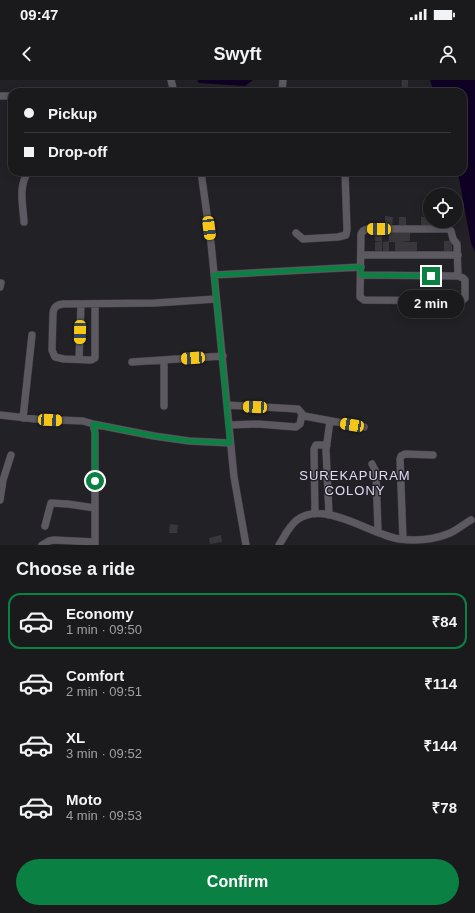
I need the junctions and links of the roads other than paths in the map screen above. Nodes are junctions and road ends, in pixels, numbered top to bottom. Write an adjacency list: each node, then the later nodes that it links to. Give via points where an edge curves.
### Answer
1 (26, 176): 4 (street, via 22,188)
2 (202, 176): 9 (street)
3 (345, 176): 5 (street, via 346,235 303,239)
4 (24, 222)
5 (296, 234)
6 (361, 255): 7 (street); 7 (street, via 361,234 366,229 450,230 457,244); 8 (street)
7 (458, 255): 11 (street)
8 (361, 267): 9 (street); 10 (street)
9 (214, 275): 12 (street)
10 (361, 275): 11 (street); 11 (street, via 362,299 460,301 465,298 465,286 464,278)
11 (458, 276)
12 (216, 299): 14 (street); 16 (street)
13 (80, 304): 14 (street); 17 (street); 17 (street, via 57,305 54,308 52,331 52,350 55,357)
14 (95, 304): 17 (street, via 95,358)
15 (32, 335): 24 (street)
16 (223, 356): 18 (street); 20 (street)
17 (79, 359)
18 (164, 360): 19 (street); 21 (street)
19 (132, 362)
20 (227, 405): 22 (street, via 298,409); 27 (street)
21 (164, 406)
22 (302, 414): 25 (street); 27 (street, via 300,424 296,427)
23 (0, 415): 24 (street)
24 (23, 418): 26 (street, via 83,421)
25 (330, 421): 28 (street); 30 (street)
26 (93, 424): 29 (street, via 182,440); 36 (street)
27 (228, 425): 29 (street)
28 (364, 427)
29 (230, 443): 45 (street)
30 (326, 444): 37 (street, via 316,445 314,449); 38 (street)
31 (11, 455): 34 (street)
32 (433, 455): 42 (street, via 405,454 400,459)
33 (372, 464): 41 (street, via 376,472)
34 (1, 480): 35 (street)
35 (0, 500)
36 (95, 508): 40 (street, via 51,503); 43 (street)
37 (315, 514): 38 (street); 46 (street, via 302,517 293,523)
38 (329, 515): 41 (street)
39 (471, 520): 42 (street, via 450,533)
40 (45, 526)
41 (378, 531): 42 (street)
42 (405, 541)
43 (95, 544): 44 (street, via 54,540)
44 (42, 545)
45 (246, 545)
46 (279, 545)

